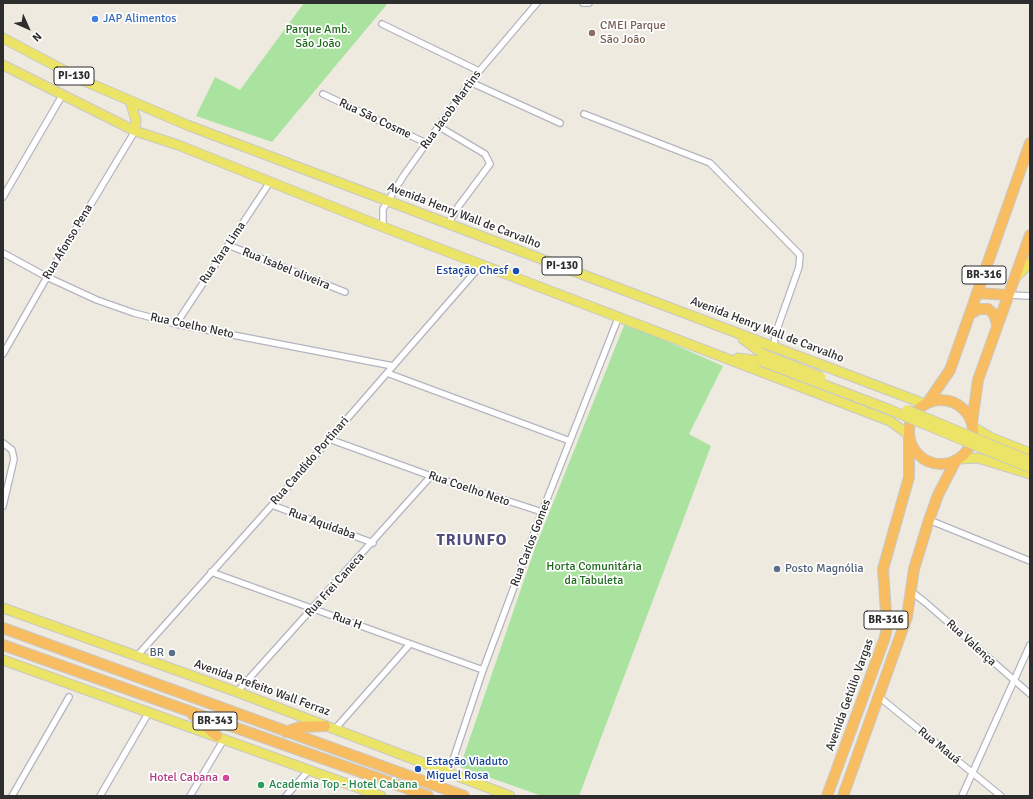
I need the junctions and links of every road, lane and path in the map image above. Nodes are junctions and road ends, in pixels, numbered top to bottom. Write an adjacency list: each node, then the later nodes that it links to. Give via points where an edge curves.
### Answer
1 (536, 3): 7 (street, Rua Jacob Martins)
2 (583, 3): 3 (street)
3 (589, 3)
4 (382, 24): 7 (street)
5 (3, 38): 11 (main road, Avenida Henry Wall de Carvalho / PI-130, via 82,80)
6 (3, 65): 9 (main road, PI-130)
7 (479, 71): 8 (street, Rua Jacob Martins)
8 (470, 82): 13 (street); 14 (street, Rua Jacob Martins)
9 (63, 94): 15 (main road, PI-130); 19 (street)
10 (323, 94): 16 (street, Rua São Cosme)
11 (130, 101): 15 (main road, via 136,120); 20 (main road, Avenida Henry Wall de Carvalho / PI-130)
12 (584, 114): 39 (street, via 710,163 800,255 799,266 775,335)
13 (560, 123)
14 (438, 126): 16 (street, Rua Jacob Martins); 21 (street, via 485,154 490,164)
15 (135, 130): 18 (main road, PI-130); 28 (street, Rua Afonso Pena)
16 (426, 143): 20 (street, Rua Jacob Martins)
17 (1030, 143): 31 (highway, Avenida Getúlio Vargas / BR-316)
18 (270, 182): 22 (main road, PI-130); 24 (street, Rua Yara Lima)
19 (3, 197)
20 (387, 200): 21 (main road, Avenida Henry Wall de Carvalho / PI-130); 22 (street, Rua Jacob Martins, via 382,209)
21 (448, 224): 38 (main road, Avenida Henry Wall de Carvalho / PI-130)
22 (383, 227): 27 (main road, PI-130)
23 (1030, 236): 29 (highway, BR-316)
24 (228, 245): 30 (street, Rua Isabel oliveira); 36 (street, Rua Yara Lima)
25 (3, 253): 28 (street, Rua Coelho Neto)
26 (1030, 263): 29 (main road)
27 (483, 264): 35 (main road, PI-130); 43 (street, Rua Candido Portinari)
28 (47, 277): 36 (street, Rua Coelho Neto, via 116,307); 40 (street, Rua Afonso Pena)
29 (1014, 279): 32 (highway, BR-316)
30 (345, 292)
31 (977, 293): 32 (highway); 34 (highway, Avenida Getúlio Vargas / BR-316)
32 (1008, 295): 33 (street); 37 (highway, BR-316)
33 (1030, 296)
34 (970, 314): 37 (highway, via 979,309 988,309 994,314); 45 (highway, Avenida Getúlio Vargas / BR-316, via 950,370)
35 (619, 316): 41 (main road, PI-130); 49 (street, Rua Carlos Gomes)
36 (176, 324): 43 (street, Rua Coelho Neto)
37 (998, 324): 46 (highway, BR-316, via 978,380)
38 (736, 333): 39 (main road, Avenida Henry Wall de Carvalho / PI-130); 42 (main road)
39 (774, 347): 45 (main road, Avenida Henry Wall de Carvalho / PI-130)
40 (3, 354)
41 (728, 358): 42 (main road); 47 (main road, PI-130, via 890,421)
42 (762, 358): 53 (main road, bridge, via 911,412); 54 (main road, bridge)
43 (393, 366): 44 (street, Rua Candido Portinari)
44 (387, 372): 48 (street, Rua Candido Portinari); 49 (street)
45 (927, 403): 46 (highway, Avenida Henry Wall de Carvalho, via 939,400 959,405 967,412); 47 (highway, Avenida Getúlio Vargas / BR-316, via 912,417)
46 (972, 425): 51 (main road, via 990,437); 52 (highway, BR-316, via 970,445)
47 (909, 436): 52 (highway, via 912,446 923,459 935,464); 84 (highway, Avenida Getúlio Vargas / BR-316, via 909,477 883,569 886,637)
48 (329, 439): 56 (street, Rua Coelho Neto); 57 (street, Rua Candido Portinari)
49 (570, 441): 59 (street, Rua Carlos Gomes)
50 (5, 444): 58 (street, via 12,450 14,459)
51 (1030, 453)
52 (954, 461): 55 (main road, via 978,458); 60 (highway, BR-316)
53 (1030, 461)
54 (1030, 468)
55 (1030, 474)
56 (431, 476): 59 (street, Rua Coelho Neto); 61 (street, Rua Frei Caneca)
57 (272, 505): 61 (street, Rua Aquidaba); 63 (street, Rua Candido Portinari)
58 (3, 506)
59 (542, 512): 73 (street, Rua Carlos Gomes)
60 (929, 520): 62 (street); 64 (highway, BR-316, via 915,565)
61 (373, 543): 66 (street, Rua Frei Caneca)
62 (1030, 561)
63 (211, 572): 66 (street, Rua H); 71 (street, Rua Candido Portinari)
64 (912, 592): 74 (street, Rua Valença); 77 (highway, BR-316, via 903,631)
65 (3, 608): 71 (main road, Avenida Prefeito Wall Ferraz)
66 (314, 608): 69 (street, Rua H); 75 (street, Rua Frei Caneca)
67 (3, 628): 82 (highway, BR-343)
68 (3, 644): 79 (highway, BR-343)
69 (410, 644): 73 (street, Rua H); 81 (street)
70 (1030, 645): 74 (street)
71 (136, 656): 75 (main road, Avenida Prefeito Wall Ferraz)
72 (4, 662): 80 (main road)
73 (483, 670): 86 (street, Rua Carlos Gomes)
74 (1014, 681): 76 (street, Rua Valença); 87 (street)
75 (237, 692): 81 (main road, Avenida Prefeito Wall Ferraz)
76 (1030, 694)
77 (878, 696): 87 (street, Rua Mauá); 98 (highway, BR-316)
78 (69, 697): 88 (street)
79 (189, 711): 83 (highway); 93 (highway, BR-343)
80 (149, 712): 83 (main road); 89 (street)
81 (330, 728): 82 (highway, via 300,727); 86 (main road, Avenida Prefeito Wall Ferraz)
82 (286, 732): 94 (highway)
83 (220, 738): 85 (main road); 90 (street)
84 (839, 764): 96 (highway); 97 (highway, Avenida Getúlio Vargas / BR-316)
85 (309, 770): 91 (street); 92 (main road)
86 (449, 772): 95 (main road, Avenida Prefeito Wall Ferraz)
87 (972, 773): 99 (street); 100 (street, Rua Mauá)
88 (12, 796)
89 (100, 796)
90 (190, 796)
91 (286, 796)
92 (381, 796)
93 (428, 796)
94 (464, 796)
95 (510, 796)
96 (820, 796)
97 (827, 796)
98 (843, 796)
99 (962, 796)
100 (1001, 796)

